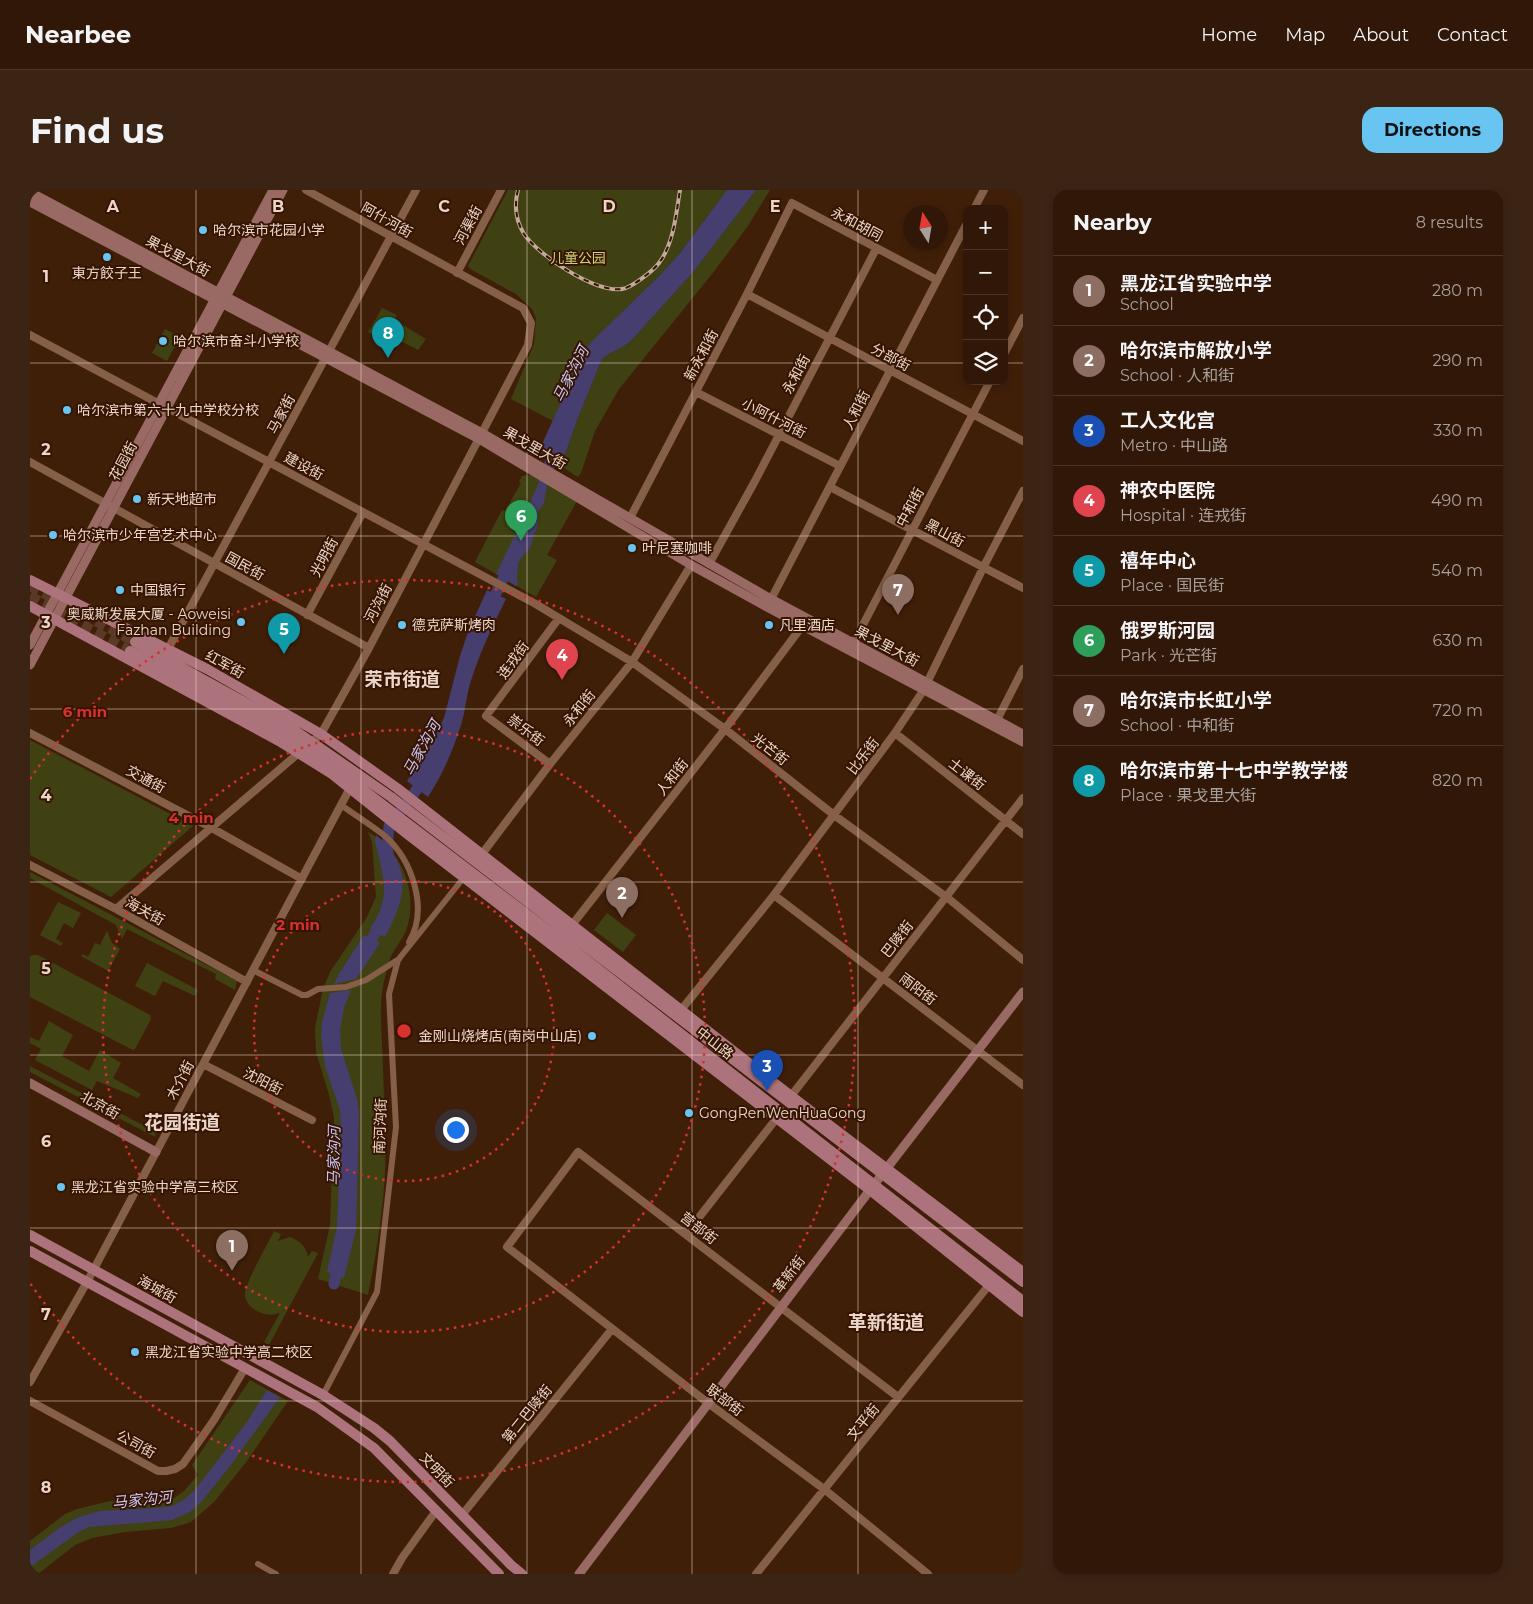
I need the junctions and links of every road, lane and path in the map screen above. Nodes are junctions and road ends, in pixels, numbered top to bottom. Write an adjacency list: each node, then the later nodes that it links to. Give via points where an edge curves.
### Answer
1 (273, 190): 17 (main road, 花园街)
2 (283, 190): 17 (main road, 花园街)
3 (306, 190): 12 (street, 阿什河街)
4 (416, 190): 12 (street, 马家街)
5 (501, 190): 14 (street, 河渠街)
6 (984, 190): 10 (street)
7 (30, 192): 17 (main road, 果戈里大街)
8 (30, 202): 17 (main road, 果戈里大街)
9 (792, 203): 13 (street, 永和胡同); 16 (street, 新永和街)
10 (976, 205)
11 (963, 231): 15 (street, 人和街)
12 (391, 236): 14 (street, 阿什河街); 22 (street, 马家街)
13 (876, 249): 15 (street, 永和胡同); 20 (street, 永和街)
14 (457, 273): 29 (street, 河沟街, via 523,308 531,323 528,345)
15 (937, 280): 23 (street, 人和街)
16 (747, 294): 20 (street, 分部街); 25 (street, 新永和街)
17 (220, 298): 22 (main road, 果戈里大街); 26 (main road, 花园街)
18 (1023, 318): 21 (street)
19 (30, 335): 26 (street, 建设街)
20 (829, 338): 23 (street, 分部街); 28 (street, 永和街)
21 (1008, 346)
22 (327, 354): 29 (main road, 果戈里大街); 32 (street, 马家街)
23 (890, 370): 27 (street, 分部街); 33 (street, 人和街)
24 (988, 385): 27 (street, 中和街)
25 (696, 392): 28 (street, 小阿什河街); 39 (street, 新永和街)
26 (163, 406): 32 (street, 建设街); 37 (main road, 花园街)
27 (973, 414): 30 (street, 分部街); 40 (street, 中和街)
28 (778, 435): 33 (street, 小阿什河街); 43 (street, 永和街)
29 (480, 436): 36 (main road, 果戈里大街); 41 (street, 河沟街)
30 (1023, 441)
31 (30, 462): 37 (street, 国民街)
32 (269, 462): 38 (street, 建设街); 42 (street, 马家街)
33 (840, 466): 34 (street, 人和街)
34 (830, 487): 40 (street, 黑山街); 50 (street, 人和街)
35 (1023, 491): 45 (street, 比乐街)
36 (579, 493): 39 (main road, 果戈里大街); 44 (main road, 果戈里大街)
37 (109, 506): 42 (street, 国民街); 49 (main road, 花园街)
38 (363, 512): 41 (street, 建设街); 52 (street, 光明街)
39 (630, 518): 43 (main road, 果戈里大街)
40 (912, 530): 45 (street, 黑山街); 56 (street, 中和街)
41 (423, 544): 46 (street, 建设街); 58 (street, 河沟街)
42 (214, 563): 52 (street, 国民街); 59 (street, 马家街)
43 (709, 564): 50 (main road, 果戈里大街)
44 (691, 565): 50 (main road, 果戈里大街); 60 (street, 永和街)
45 (983, 567): 48 (street, 黑山街); 65 (street, 比乐街)
46 (487, 578): 54 (street, 光芒街)
47 (30, 580): 49 (main road, 红军街)
48 (1023, 588)
49 (61, 597): 53 (main road, 花园街); 59 (main road, 红军街)
50 (769, 603): 55 (main road, 果戈里大街)
51 (30, 606): 53 (main road)
52 (307, 615): 58 (street, 国民街)
53 (50, 617): 57 (main road, 花园街); 61 (main road, 花园街); 75 (main road)
54 (559, 618): 60 (street, 光芒街); 67 (street, 连戎街)
55 (805, 623): 56 (main road, 果戈里大街); 65 (main road, 果戈里大街); 69 (street, 人和街)
56 (853, 644): 65 (main road, 果戈里大街)
57 (30, 645)
58 (369, 648): 71 (street, 河沟街)
59 (168, 649): 62 (main road, 红军街)
60 (632, 662): 69 (street, 光芒街); 76 (street, 永和街)
61 (30, 665)
62 (207, 669): 64 (main road); 71 (main road, 红军街)
63 (1023, 669): 68 (street)
64 (216, 685): 66 (main road, 红军街); 66 (main road, 红军街, via 132,646)
65 (925, 687): 68 (main road, 果戈里大街); 72 (street, 比乐街); 74 (main road, 果戈里大街)
66 (230, 698): 81 (main road, 红军街, via 290,727)
67 (486, 716): 76 (street, 崇乐街)
68 (997, 720): 73 (main road, 果戈里大街)
69 (725, 729): 83 (street, 光芒街); 94 (street, 人和街)
70 (30, 732): 85 (street, 交通街)
71 (321, 734): 75 (street, 河沟街); 77 (main road, 红军街)
72 (895, 734): 83 (street, 比乐街); 84 (street, 士课街)
73 (1023, 734)
74 (1023, 742)
75 (298, 752): 78 (main road); 85 (street, 河沟街)
76 (550, 764): 87 (street, 永和街)
77 (367, 768): 81 (main road); 82 (main road, 红军街, via 397,788)
78 (350, 788): 80 (street, 木介街); 81 (main road)
79 (1023, 798): 84 (street, 巴陵街)
80 (341, 805): 90 (street, 木介街); 95 (street, via 386,837 404,859 412,878 417,916 412,937)
81 (385, 805): 82 (main road, 红军街); 89 (main road, via 409,830)
82 (423, 815): 87 (main road, 中山路)
83 (834, 815): 91 (street, 比乐街); 92 (street, 光芒街)
84 (1006, 820): 86 (street, 士课街); 92 (street, 巴陵街)
85 (210, 828): 90 (street, 交通街); 93 (street, 河沟街)
86 (1023, 834)
87 (479, 858): 94 (main road); 110 (main road, 中山路)
88 (30, 865): 93 (street, 海关街)
89 (467, 874): 95 (street, 南河沟街); 107 (main road); 111 (main road, 中山路, via 700,1048)
90 (302, 879): 97 (street, 木介街)
91 (774, 895): 98 (street, 雨阳街); 101 (street, 比乐街)
92 (946, 897): 96 (street, 光芒街); 98 (street, 巴陵街)
93 (116, 909): 99 (street, 海关街)
94 (572, 925): 101 (main road)
95 (398, 960): 97 (street, via 376,975 346,987 323,988 302,995); 127 (street, 南河沟街, via 389,994 396,1127 377,1292)
96 (1023, 960)
97 (253, 970): 99 (street, 木介街)
98 (883, 978): 102 (street, 雨阳街); 106 (street, 巴陵街)
99 (247, 982): 103 (street, 木介街)
100 (1023, 992): 102 (main road, 革新街)
101 (681, 1010): 106 (main road)
102 (978, 1050): 105 (street, 雨阳街); 110 (main road, 革新街)
103 (203, 1064): 108 (street, 沈阳街); 109 (street, 木介街)
104 (30, 1083): 109 (main road, 北京街)
105 (1023, 1085)
106 (791, 1096): 110 (main road)
107 (776, 1119): 111 (main road); 112 (street)
108 (312, 1120)
109 (156, 1152): 116 (street, 木介街)
110 (884, 1172): 111 (main road, 革新街); 117 (main road); 119 (main road, 中山路)
111 (872, 1188): 120 (main road); 121 (main road, 中山路); 122 (main road, 革新街)
112 (686, 1234): 114 (street, 营部街, via 578,1152); 122 (street, 营部街)
113 (30, 1235): 116 (main road, 海城街)
114 (507, 1247): 124 (street, 联部街)
115 (30, 1251): 118 (main road, 海城街)
116 (94, 1270): 118 (street, 木介街); 127 (main road, 海城街)
117 (1023, 1272)
118 (87, 1282): 125 (main road, 海城街); 126 (street, 木介街)
119 (1023, 1282)
120 (989, 1285): 123 (main road); 128 (street, 文平街)
121 (1023, 1300)
122 (781, 1307): 128 (street, 营部街); 130 (main road, 革新街)
123 (1023, 1312)
124 (612, 1328): 130 (street, 联部街); 133 (street, 第二巴陵街)
125 (245, 1368): 129 (street, 公司街, via 183,1464 166,1472 158,1471); 132 (main road, 海城街, via 316,1407 374,1448)
126 (30, 1382)
127 (323, 1395): 133 (main road, 文明街, via 374,1428)
128 (898, 1398): 131 (street, 文平街)
129 (30, 1401)
130 (708, 1403): 131 (street, 联部街); 139 (main road, 革新街)
131 (824, 1490): 140 (street, 文平街); 141 (street, 联部街)
132 (436, 1511): 136 (street); 137 (main road)
133 (462, 1515): 138 (main road, 文明街)
134 (258, 1564): 135 (street)
135 (276, 1574)
136 (393, 1574)
137 (499, 1574)
138 (522, 1574)
139 (579, 1574)
140 (756, 1574)
141 (928, 1574)

